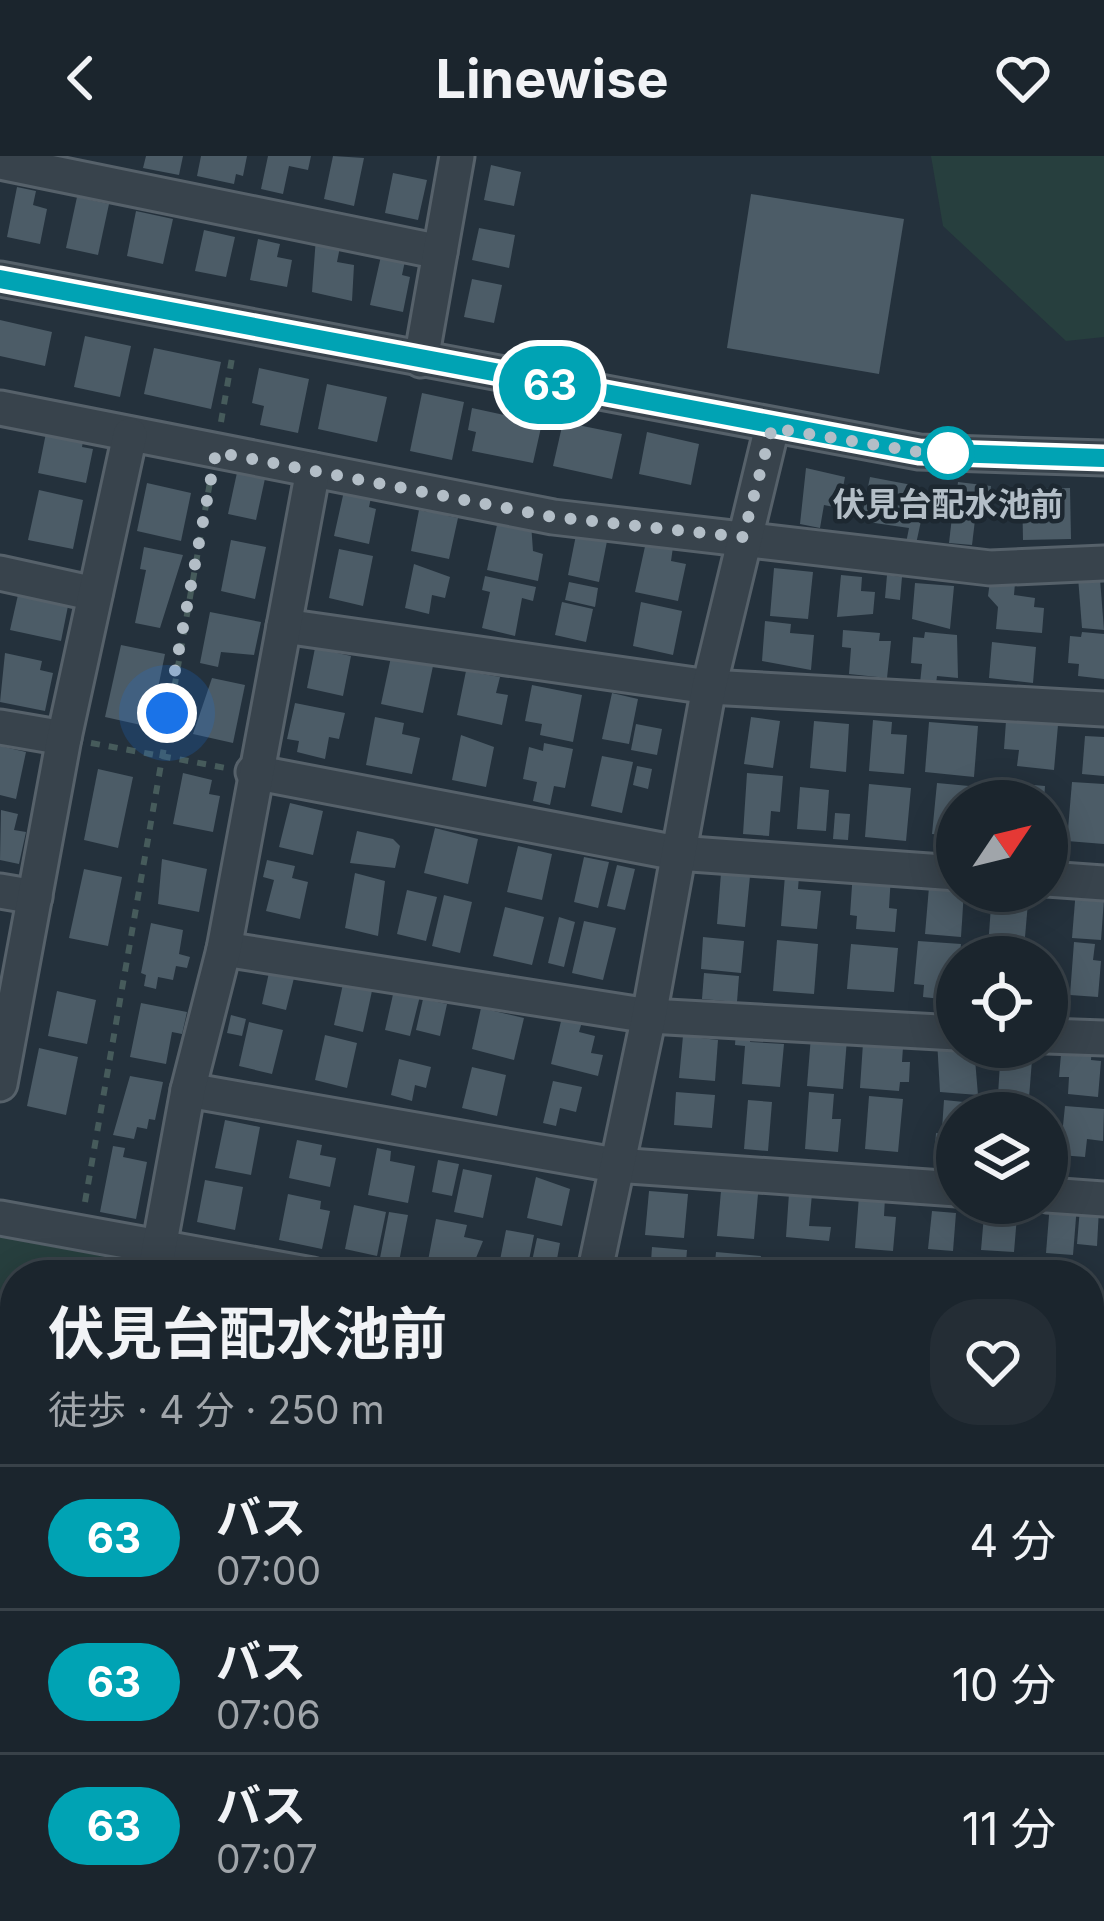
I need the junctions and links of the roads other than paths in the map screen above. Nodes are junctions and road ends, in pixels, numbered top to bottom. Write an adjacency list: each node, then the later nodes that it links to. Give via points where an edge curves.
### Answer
1 (457, 156): 3 (street)
2 (0, 162): 3 (street)
3 (440, 252): 5 (street)
4 (0, 279): 5 (street)
5 (421, 360): 7 (street)
6 (0, 408): 8 (street)
7 (772, 428): 9 (street, via 919,452); 11 (street)
8 (130, 435): 10 (street); 14 (street)
9 (1104, 458)
10 (313, 470): 11 (street, via 553,517); 15 (street)
11 (743, 537): 12 (street, via 989,568); 16 (street)
12 (1104, 563)
13 (0, 573): 14 (street)
14 (95, 594): 19 (street)
15 (284, 626): 16 (street); 20 (street)
16 (709, 687): 17 (street); 21 (street)
17 (1104, 709)
18 (0, 727): 19 (street)
19 (64, 738): 26 (street)
20 (253, 772): 21 (street); 27 (street)
21 (677, 853): 22 (street); 28 (street)
22 (936, 872)
23 (1068, 880): 24 (street)
24 (1104, 883)
25 (0, 890): 26 (street)
26 (35, 897): 32 (street)
27 (224, 949): 28 (street); 33 (street)
28 (649, 1016): 29 (street); 34 (street)
29 (936, 1032)
30 (1068, 1037): 31 (street)
31 (1104, 1039)
32 (2, 1064)
33 (188, 1090): 34 (street); 40 (street)
34 (615, 1165): 35 (street); 41 (street)
35 (936, 1188)
36 (1068, 1196): 37 (street)
37 (1104, 1199)
38 (0, 1218): 39 (street)
39 (149, 1260)
40 (158, 1260)
41 (597, 1260)

